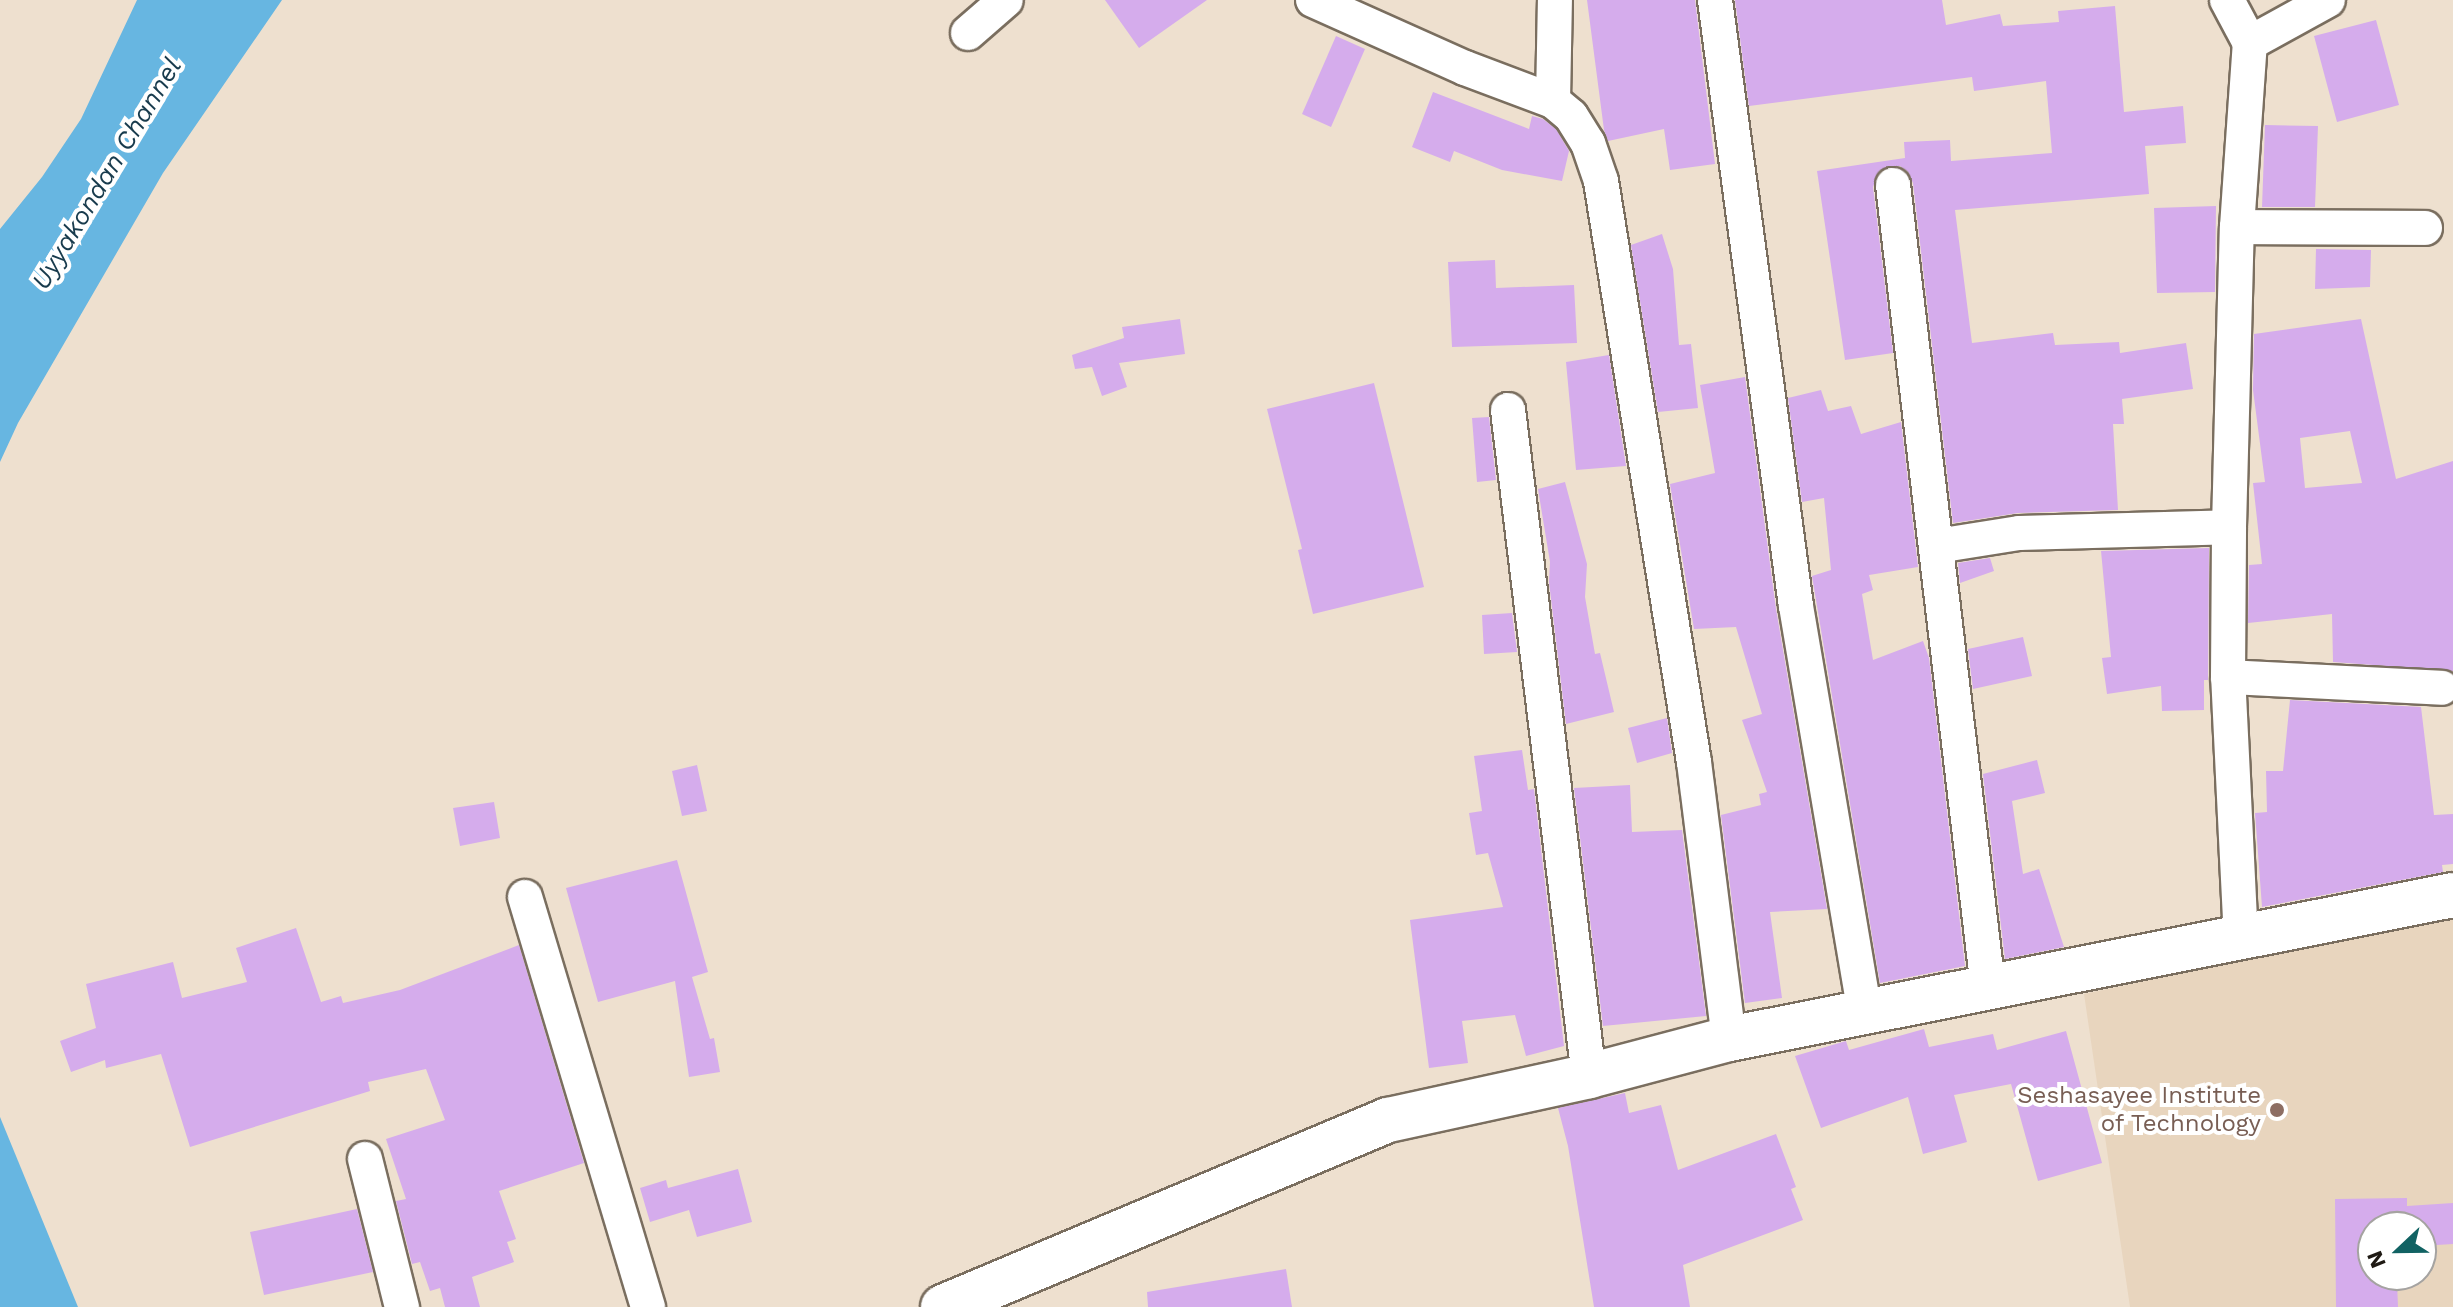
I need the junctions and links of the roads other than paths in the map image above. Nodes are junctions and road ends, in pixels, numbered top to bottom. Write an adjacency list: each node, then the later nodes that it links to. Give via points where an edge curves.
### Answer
1 (1006, 0): 8 (street)
2 (1313, 0): 7 (street)
3 (1555, 0): 10 (street)
4 (1715, 0): 23 (street, via 1796,606)
5 (2227, 0): 9 (street)
6 (2328, 0): 9 (street)
7 (1362, 10): 10 (street, via 1465,68)
8 (968, 33)
9 (2250, 43): 12 (street)
10 (1553, 101): 24 (street, via 1571,116 1588,143 1601,181 1694,762)
11 (1893, 185): 16 (street)
12 (2237, 227): 13 (street); 15 (street)
13 (2425, 228)
14 (1508, 410): 25 (street)
15 (2229, 527): 16 (street, via 2019,533); 17 (street)
16 (1937, 546): 22 (street)
17 (2228, 677): 18 (street); 21 (street)
18 (2442, 688)
19 (2453, 895): 21 (street)
20 (525, 897): 28 (street)
21 (2241, 940): 22 (street)
22 (1988, 988): 23 (street)
23 (1865, 1015): 24 (street)
24 (1729, 1039): 25 (street)
25 (1589, 1076): 29 (street, via 1388,1120)
26 (365, 1159): 27 (street)
27 (402, 1307)
28 (648, 1307)
29 (943, 1307)

